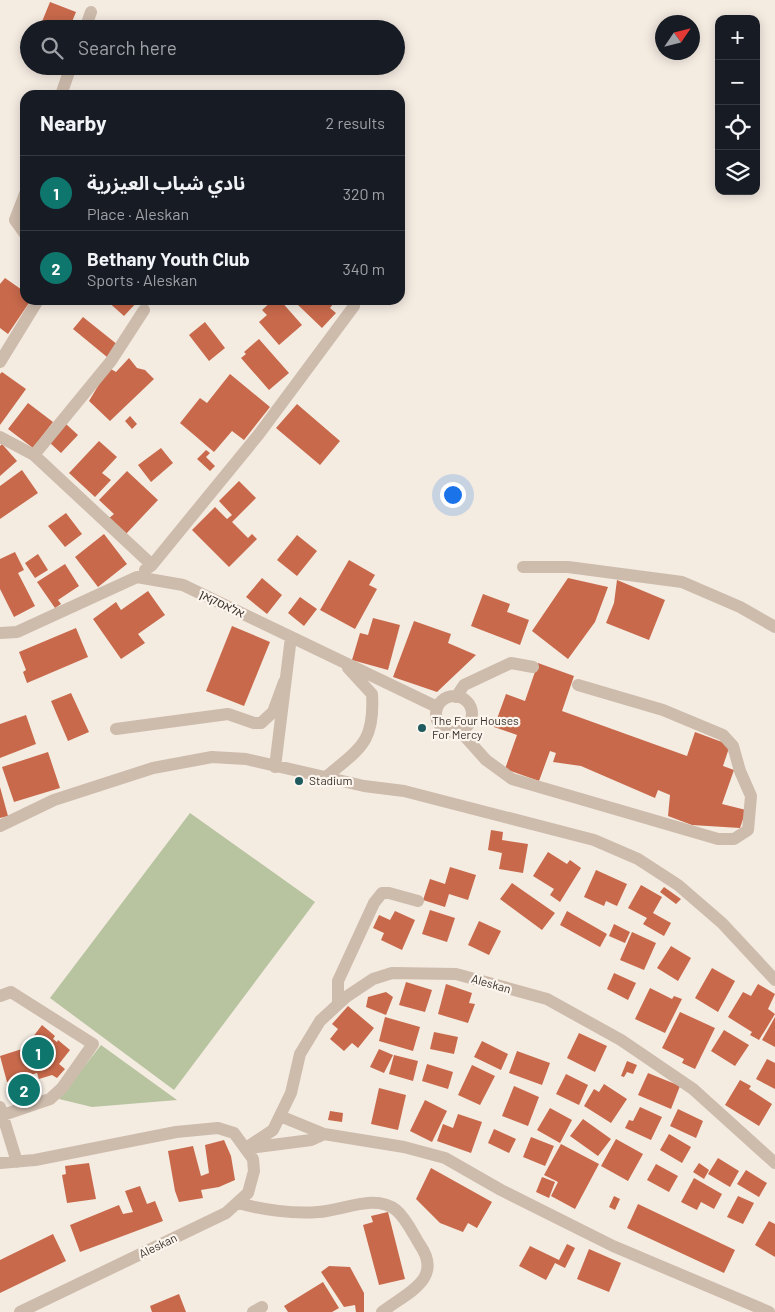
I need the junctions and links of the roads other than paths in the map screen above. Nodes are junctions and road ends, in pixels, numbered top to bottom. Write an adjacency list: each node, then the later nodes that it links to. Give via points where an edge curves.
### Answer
1 (91, 12): 2 (street)
2 (88, 20)
3 (68, 75): 4 (street)
4 (63, 90)
5 (20, 207): 6 (street, via 15,220)
6 (20, 227)
7 (35, 305): 10 (street)
8 (354, 305): 13 (street, via 259,434)
9 (144, 310): 12 (street, via 111,361)
10 (0, 362)
11 (0, 438): 12 (street)
12 (34, 455): 13 (street)
13 (152, 565): 15 (street)
14 (523, 567): 16 (street, via 568,567 682,582 740,607)
15 (137, 577): 17 (street, via 16,632); 18 (street, אלאסקאן, via 183,585)
16 (775, 628)
17 (0, 633)
18 (291, 637): 19 (street, אלאסקאן); 21 (street)
19 (341, 661): 24 (street, אלאסקאן); 28 (street, via 372,694 371,728 365,741)
20 (533, 667): 23 (street, via 511,662 464,685)
21 (284, 682): 25 (street, via 273,712 262,723 228,714); 27 (street)
22 (578, 685): 26 (street, via 662,710 723,735 733,746 751,796 748,830 734,839 718,839 512,779 486,760)
23 (456, 697): 24 (street, via 445,699); 26 (street, via 467,702 471,713 469,724)
24 (437, 707): 26 (street, via 439,724 448,731)
25 (116, 729)
26 (460, 731)
27 (275, 767): 28 (street); 29 (street, via 246,759 212,757 153,768 54,800)
28 (325, 778): 31 (street, via 404,791 552,828 594,840 638,859 678,885 722,922)
29 (0, 826)
30 (418, 901): 33 (street, via 382,893 374,903 338,981)
31 (775, 980)
32 (0, 996): 34 (street, via 11,992 93,1044 62,1088 50,1099)
33 (338, 1004): 35 (street, Aleskan, via 320,1021 300,1054 291,1093); 40 (street, Aleskan, via 373,979 392,973 456,974 547,999 656,1062 693,1089)
34 (1, 1111): 38 (street)
35 (280, 1116): 36 (street); 37 (street, Aleskan, via 273,1130)
36 (324, 1134): 37 (street, via 311,1140); 44 (street, via 404,1147 446,1158 501,1190 613,1246)
37 (246, 1148): 38 (street, Aleskan, via 234,1133 218,1128 176,1132); 41 (street, Aleskan, via 254,1159 254,1171 248,1193)
38 (17, 1162): 39 (street, Aleskan)
39 (0, 1163)
40 (775, 1163)
41 (239, 1202): 42 (street, Aleskan, via 226,1213); 43 (street, via 266,1209 318,1212 380,1203 396,1210 424,1251 430,1268 426,1278)
42 (20, 1312)
43 (382, 1312)
44 (769, 1312)

